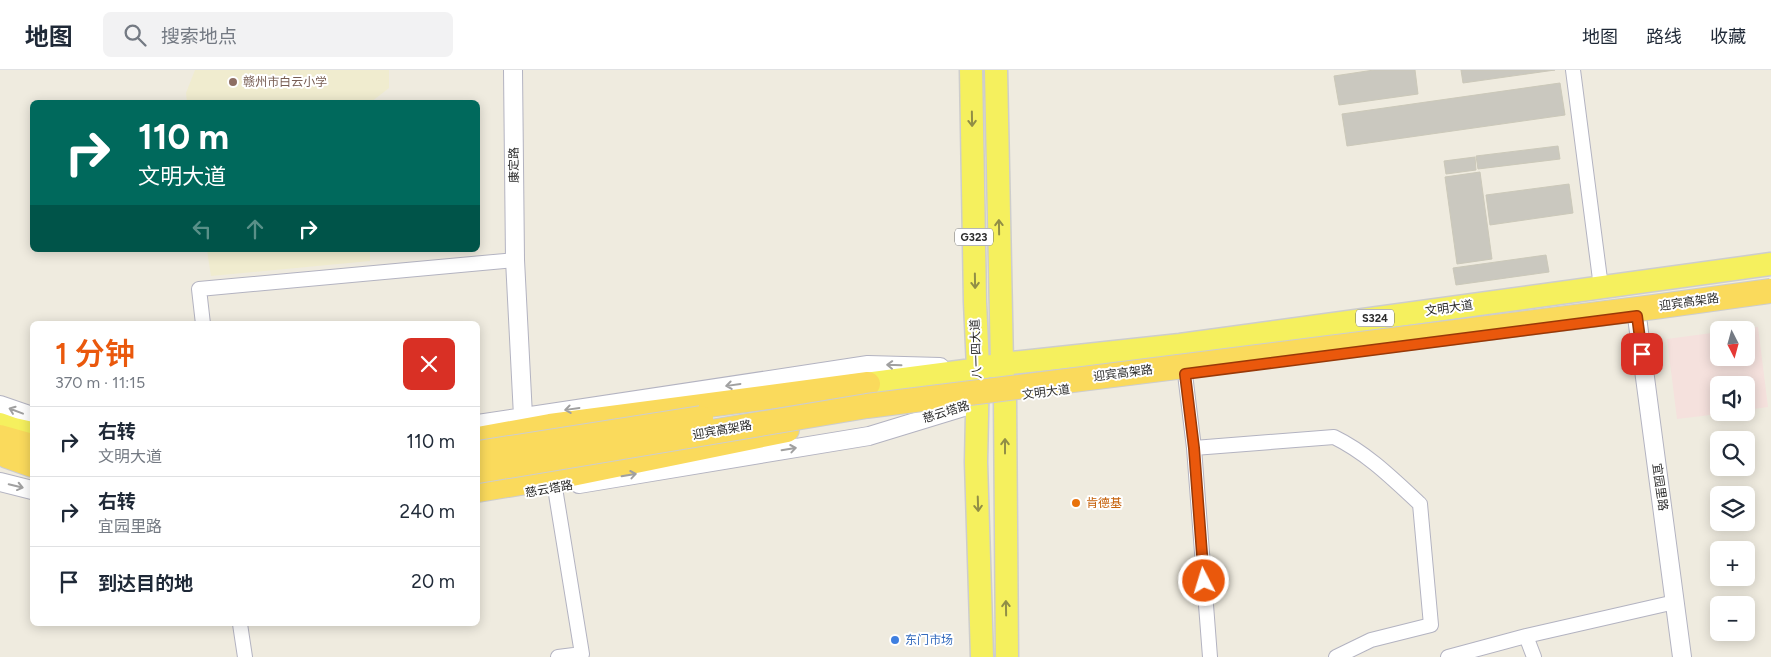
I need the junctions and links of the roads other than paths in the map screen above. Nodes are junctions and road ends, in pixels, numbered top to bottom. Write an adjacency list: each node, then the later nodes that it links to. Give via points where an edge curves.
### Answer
1 (513, 70): 5 (street, 康定路)
2 (971, 70): 14 (main road, 八一四大道 / G323, one-way to 14)
3 (996, 70): 13 (main road, 八一四大道 / G323, one-way to 3)
4 (1573, 70): 8 (street)
5 (515, 260): 12 (street, via 198,289); 22 (street, 康定路)
6 (1771, 264): 8 (main road, 文明大道 / S324)
7 (1771, 275): 31 (highway, 迎宾高架路, bridge, via 1181,355 865,393)
8 (1601, 287): 13 (main road, 文明大道 / S324, via 1180,345)
9 (1771, 291): 33 (highway, 迎宾高架路, bridge, via 868,406)
10 (1771, 300): 11 (main road, 文明大道)
11 (1637, 316): 15 (main road, 文明大道); 41 (street, 宜园里路)
12 (203, 321)
13 (1002, 364): 14 (main road, 文明大道 / S324); 17 (main road, 八一四大道 / G323)
14 (978, 368): 16 (main road); 18 (main road, 八一四大道 / G323); 22 (street, one-way to 22, via 868,365)
15 (1185, 374): 17 (main road, 文明大道); 29 (street)
16 (868, 384): 26 (highway, via 550,426); 28 (main road)
17 (1005, 398): 18 (main road, 文明大道); 47 (main road, 八一四大道 / G323, one-way to 17)
18 (977, 403): 20 (main road, 慈云塔路); 37 (street, 慈云塔路, one-way to 18, via 869,436); 46 (main road, 八一四大道 / G323, one-way to 46)
19 (0, 405): 21 (street, one-way to 19)
20 (868, 414): 36 (main road, 慈云塔路); 39 (highway)
21 (30, 415)
22 (523, 416): 24 (street)
23 (0, 424): 25 (main road)
24 (480, 424)
25 (30, 433)
26 (480, 439)
27 (30, 446): 30 (highway)
28 (480, 446)
29 (1194, 448): 48 (street); 49 (street, via 1334,437 1370,459 1420,504 1431,625 1372,640)
30 (2, 453): 32 (highway); 34 (main road)
31 (480, 453)
32 (30, 463)
33 (480, 471)
34 (30, 473)
35 (0, 482): 38 (street, one-way to 38)
36 (480, 483)
37 (555, 488): 40 (street, 慈云塔路); 45 (street, via 582,654)
38 (30, 490)
39 (480, 490)
40 (480, 502)
41 (1675, 602): 43 (street); 52 (street, 宜园里路)
42 (240, 626): 44 (street)
43 (1526, 636): 50 (street); 51 (street)
44 (245, 657)
45 (558, 657)
46 (982, 657)
47 (1007, 657)
48 (1210, 657)
49 (1336, 657)
50 (1448, 657)
51 (1534, 657)
52 (1682, 657)

